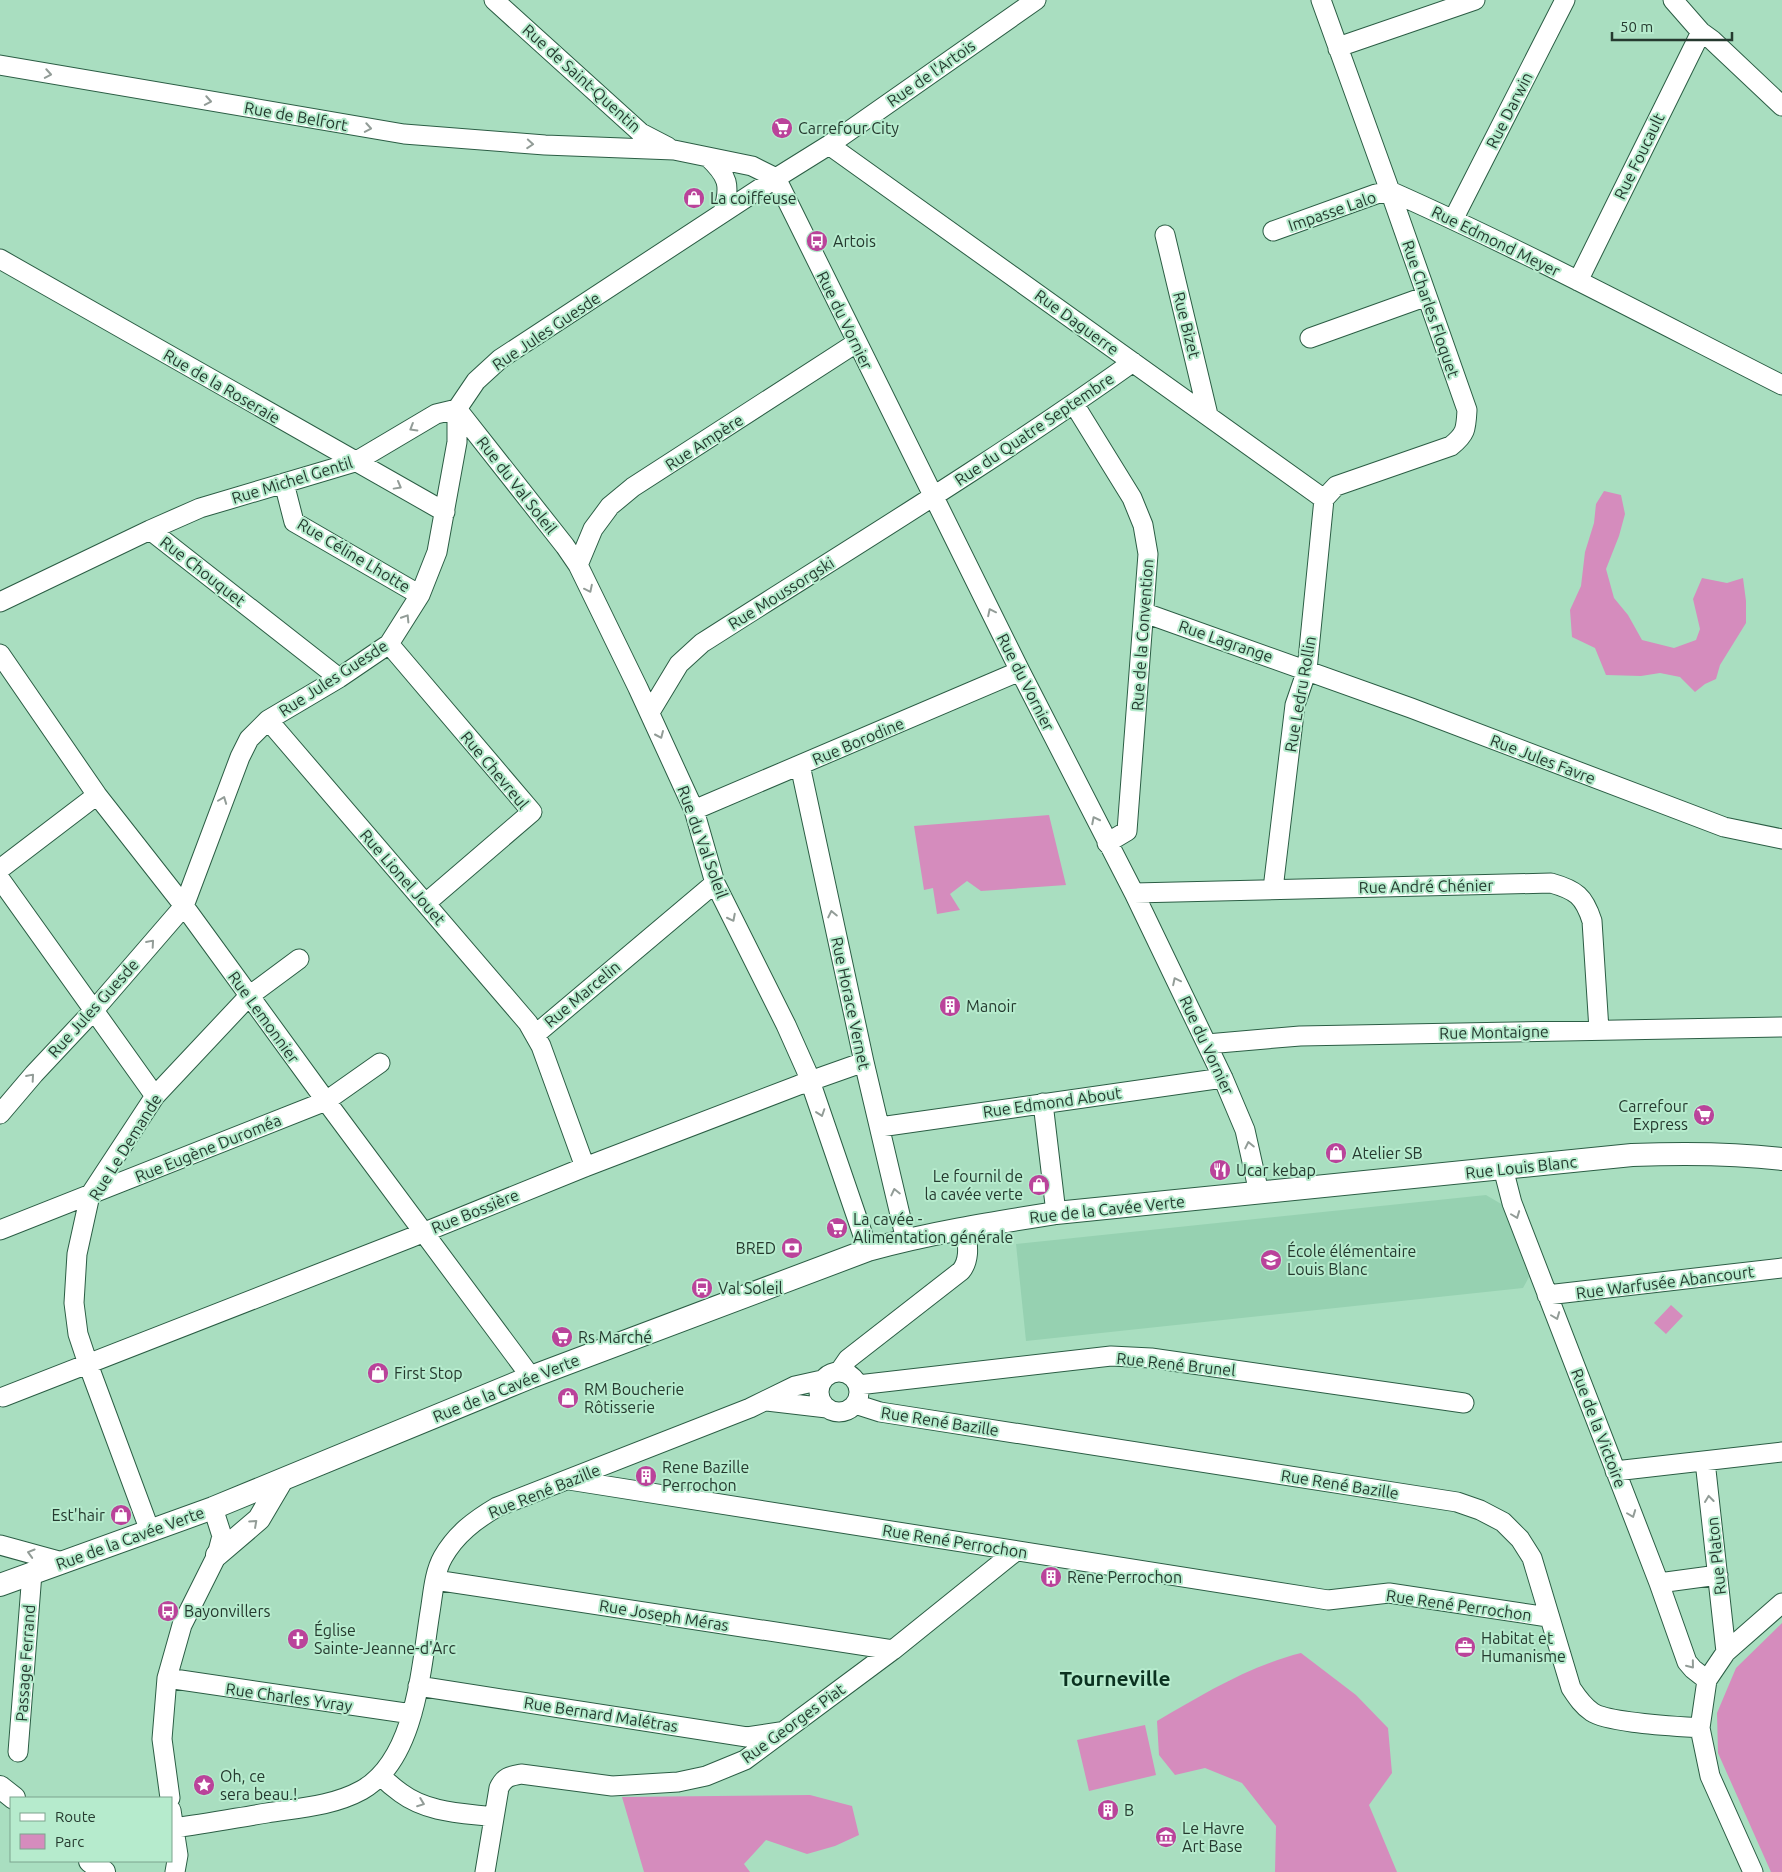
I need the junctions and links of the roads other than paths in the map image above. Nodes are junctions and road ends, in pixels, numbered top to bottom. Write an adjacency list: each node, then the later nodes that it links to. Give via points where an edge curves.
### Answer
1 (494, 0): 11 (street, Rue de Saint-Quentin)
2 (1036, 0): 12 (street, Rue de l'Artois)
3 (1321, 0): 8 (street)
4 (1475, 0): 8 (street)
5 (1565, 0): 19 (street, Rue Darwin)
6 (1673, 0): 7 (street)
7 (1701, 32): 10 (street); 23 (street, Rue Foucault)
8 (1338, 49): 17 (street)
9 (0, 65): 13 (street, Rue de Belfort, one-way to 13, via 404,134)
10 (1782, 106)
11 (624, 117): 13 (street, via 611,138); 14 (street, Rue de Saint-Quentin, via 641,133)
12 (829, 145): 16 (street, Rue de l'Artois); 27 (street, Rue Daguerre)
13 (595, 146): 14 (street, Rue de Belfort)
14 (674, 150): 15 (street, Rue de Belfort)
15 (708, 157): 16 (street, Rue de Belfort, via 752,166); 18 (street, via 722,170 727,186 728,197)
16 (776, 178): 18 (street, Rue Jules Guesde); 26 (street, Rue du Vornier)
17 (1390, 191): 19 (street, Rue Edmond Meyer); 20 (street, Impasse Lalo); 24 (street, Rue Charles Floquet)
18 (723, 212): 30 (street, Rue Jules Guesde, via 500,359 476,381)
19 (1454, 220): 23 (street, Rue Edmond Meyer)
20 (1273, 231)
21 (1165, 235): 31 (street, Rue Bizet)
22 (0, 259): 32 (street, Rue de la Roseraie)
23 (1578, 281): 28 (street, Rue Edmond Meyer)
24 (1427, 296): 25 (street); 35 (street, Rue Charles Floquet, via 1466,410 1462,437 1451,446 1336,486)
25 (1310, 338)
26 (856, 343): 34 (street, Rue du Vornier); 38 (street, Rue Ampère, via 633,487 610,506 593,529)
27 (1133, 362): 29 (street, Rue du Quatre Septembre); 31 (street, Rue Daguerre)
28 (1782, 385)
29 (1074, 404): 34 (street, Rue du Quatre Septembre); 41 (street, Rue de la Convention, via 1132,498 1143,525 1148,554)
30 (457, 409): 32 (street, Rue Michel Gentil, one-way to 32, via 436,414); 36 (street, Rue Jules Guesde, via 457,442); 38 (street, Rue du Val Soleil)
31 (1208, 415): 35 (street, Rue Daguerre)
32 (355, 462): 33 (street, Rue Michel Gentil); 36 (street, Rue de la Roseraie, one-way to 36)
33 (284, 483): 37 (street, Rue Michel Gentil, via 200,508); 39 (street, Rue Céline Lhotte, via 294,522)
34 (934, 496): 45 (street, Rue du Vornier, one-way to 34); 47 (street, Rue Moussorgski, via 702,644 679,664)
35 (1324, 499): 44 (street, Rue Ledru Rollin)
36 (445, 512): 39 (street, Rue Jules Guesde, via 437,552)
37 (150, 530): 40 (street, Rue Chouquet); 46 (street, Rue Chouquet)
38 (578, 565): 47 (street, Rue du Val Soleil, one-way to 47)
39 (420, 595): 42 (street, Rue Jules Guesde, one-way to 39)
40 (0, 602)
41 (1145, 613): 44 (street, Rue Lagrange); 53 (street, Rue de la Convention, via 1127,831)
42 (389, 644): 46 (street, Rue Jules Guesde); 59 (street, Rue Chevreul, via 532,812)
43 (0, 654): 50 (street, Rue Lemonnier)
44 (1307, 670): 52 (street, Rue Jules Favre, via 1724,827); 57 (street, Rue Ledru Rollin, via 1295,705)
45 (1020, 671): 49 (street, Rue Borodine); 53 (street, Rue du Vornier, one-way to 45)
46 (340, 678): 48 (street, Rue Jules Guesde)
47 (650, 712): 51 (street, Rue du Val Soleil, one-way to 51)
48 (268, 720): 59 (street, Rue Lionel Jouet); 60 (street, Rue Jules Guesde, one-way to 48, via 240,757 249,739)
49 (800, 766): 51 (street, Rue Borodine); 69 (street, Rue Horace Vernet, one-way to 49)
50 (97, 796): 54 (street); 60 (street, Rue Lemonnier)
51 (694, 810): 56 (street, Rue du Val Soleil)
52 (1782, 839)
53 (1107, 843): 58 (street, Rue du Vornier)
54 (0, 869)
55 (0, 879): 63 (street)
56 (715, 883): 66 (street, Rue Marcelin); 71 (street, Rue du Val Soleil, one-way to 71, via 786,1025)
57 (1273, 889): 58 (street, Rue André Chénier); 65 (street, Rue André Chénier, via 1551,883 1568,888 1580,897 1592,921)
58 (1134, 893): 67 (street, Rue du Vornier, one-way to 58)
59 (426, 903): 66 (street, Rue Lionel Jouet)
60 (184, 906): 62 (street, Rue Lemonnier); 63 (street, Rue Jules Guesde, one-way to 60)
61 (299, 959): 62 (street, Rue Le Demande)
62 (249, 996): 72 (street, Rue Le Demande); 73 (street, Rue Lemonnier)
63 (94, 1010): 72 (street); 75 (street, Rue Jules Guesde, one-way to 63)
64 (1782, 1027): 65 (street, Rue Montaigne)
65 (1599, 1030): 67 (street, Rue Montaigne, via 1300,1036)
66 (536, 1034): 78 (street, Rue Marcelin)
67 (1207, 1044): 70 (street, Rue du Vornier)
68 (380, 1062): 73 (street, Rue Eugène Duroméa)
69 (864, 1062): 71 (street, Rue Bossière); 76 (street, Rue Horace Vernet)
70 (1224, 1078): 74 (street, Rue Edmond About); 80 (street, Rue du Vornier, one-way to 70, via 1246,1130)
71 (810, 1081): 78 (street, Rue Bossière); 87 (street, Rue du Val Soleil, one-way to 87)
72 (155, 1096): 81 (street, Rue Le Demande)
73 (326, 1101): 81 (street, Rue Eugène Duroméa); 85 (street, Rue Lemonnier)
74 (1043, 1103): 76 (street, Rue Edmond About); 82 (street)
75 (0, 1114)
76 (880, 1127): 86 (street, Rue Horace Vernet, one-way to 76)
77 (1782, 1159): 79 (street, Rue Louis Blanc, via 1690,1152)
78 (585, 1167): 85 (street, Rue Bossière)
79 (1503, 1168): 80 (street, Rue Louis Blanc); 89 (street, Rue de la Victoire, one-way to 89, via 1512,1203)
80 (1260, 1193): 82 (street, Rue de la Cavée Verte)
81 (90, 1195): 84 (street, Rue Eugène Duroméa); 90 (street, Rue Le Demande, via 76,1254 74,1303 78,1334)
82 (1056, 1213): 83 (street, Rue de la Cavée Verte)
83 (966, 1228): 86 (street, Rue de la Cavée Verte); 91 (street, via 968,1249 961,1271 848,1359)
84 (0, 1230)
85 (424, 1232): 90 (street, Rue Bossière); 92 (street, Rue Lemonnier)
86 (906, 1240): 87 (street, Rue de la Cavée Verte)
87 (868, 1250): 92 (street, Rue de la Cavée Verte)
88 (1782, 1268): 89 (street, Rue Warfusée Abancourt)
89 (1547, 1295): 102 (street, Rue de la Victoire, one-way to 102)
90 (88, 1364): 95 (street, Rue Bossière); 106 (street, Rue Le Demande)
91 (839, 1372): 93 (street, via 833,1372); 94 (street, via 851,1376)
92 (531, 1377): 103 (street, Rue de la Cavée Verte)
93 (822, 1380): 96 (street, Rue René Bazille, via 795,1386); 99 (street, via 820,1398)
94 (858, 1385): 97 (street, Rue René Brunel, via 1111,1356 1151,1358); 98 (street, via 859,1395)
95 (3, 1397)
96 (767, 1401): 99 (street, Rue René Bazille); 104 (street, Rue René Bazille)
97 (1464, 1403)
98 (855, 1404): 99 (street, via 838,1412); 117 (street, Rue René Bazille, via 880,1412 1457,1502 1503,1522 1520,1539 1532,1558)
99 (827, 1408)
100 (1782, 1452): 101 (street)
101 (1704, 1461): 102 (street); 112 (street, Rue Platon, one-way to 101)
102 (1615, 1472): 114 (street, Rue de la Victoire, one-way to 114)
103 (282, 1480): 105 (street, Rue de la Cavée Verte); 109 (street, one-way to 103, via 259,1519)
104 (569, 1480): 108 (street, Rue René Perrochon); 113 (street, Rue René Bazille, via 498,1507 473,1521 447,1549)
105 (213, 1508): 106 (street, Rue de la Cavée Verte); 109 (street, via 222,1536)
106 (150, 1531): 110 (street, Rue de la Cavée Verte)
107 (0, 1544): 110 (street, one-way to 107)
108 (1016, 1551): 117 (street, Rue René Perrochon, via 1328,1600 1389,1593); 118 (street, Rue Georges Piat)
109 (217, 1555): 120 (street, via 182,1625)
110 (62, 1562): 111 (street, Rue de la Cavée Verte)
111 (32, 1573): 115 (street, Rue de la Cavée Verte); 126 (street, Passage Ferrand)
112 (1718, 1575): 114 (street); 119 (street, Rue Platon)
113 (435, 1580): 118 (street, Rue Joseph Méras); 122 (street, Rue René Bazille)
114 (1659, 1583): 121 (street, Rue de la Victoire, one-way to 121, via 1687,1662)
115 (0, 1585)
116 (1782, 1602): 119 (street)
117 (1548, 1617): 124 (street, Rue René Bazille, via 1571,1688 1593,1713 1609,1718)
118 (893, 1650): 125 (street, Rue Georges Piat)
119 (1726, 1652): 121 (street)
120 (168, 1678): 123 (street, Rue Charles Yvray); 130 (street, via 162,1739)
121 (1708, 1680): 124 (street)
122 (418, 1686): 123 (street, Rue René Bazille); 125 (street, Rue Bernard Malétras, via 747,1737)
123 (412, 1714): 127 (street, Rue René Bazille, via 405,1740)
124 (1700, 1728): 137 (street, via 1710,1776)
125 (783, 1732): 131 (street, Rue Georges Piat, via 745,1760 706,1776 678,1782 612,1786 521,1774 510,1776 498,1788)
126 (18, 1752)
127 (381, 1776): 131 (street, one-way to 131, via 414,1801 445,1811); 132 (street, Rue René Bazille, via 363,1790 334,1803)
128 (0, 1787): 129 (street)
129 (13, 1797)
130 (170, 1797)
131 (494, 1816): 136 (street, Rue Georges Piat)
132 (172, 1819): 135 (street, via 178,1855)
133 (91, 1862): 134 (street)
134 (104, 1872)
135 (175, 1872)
136 (485, 1872)
137 (1754, 1872)

